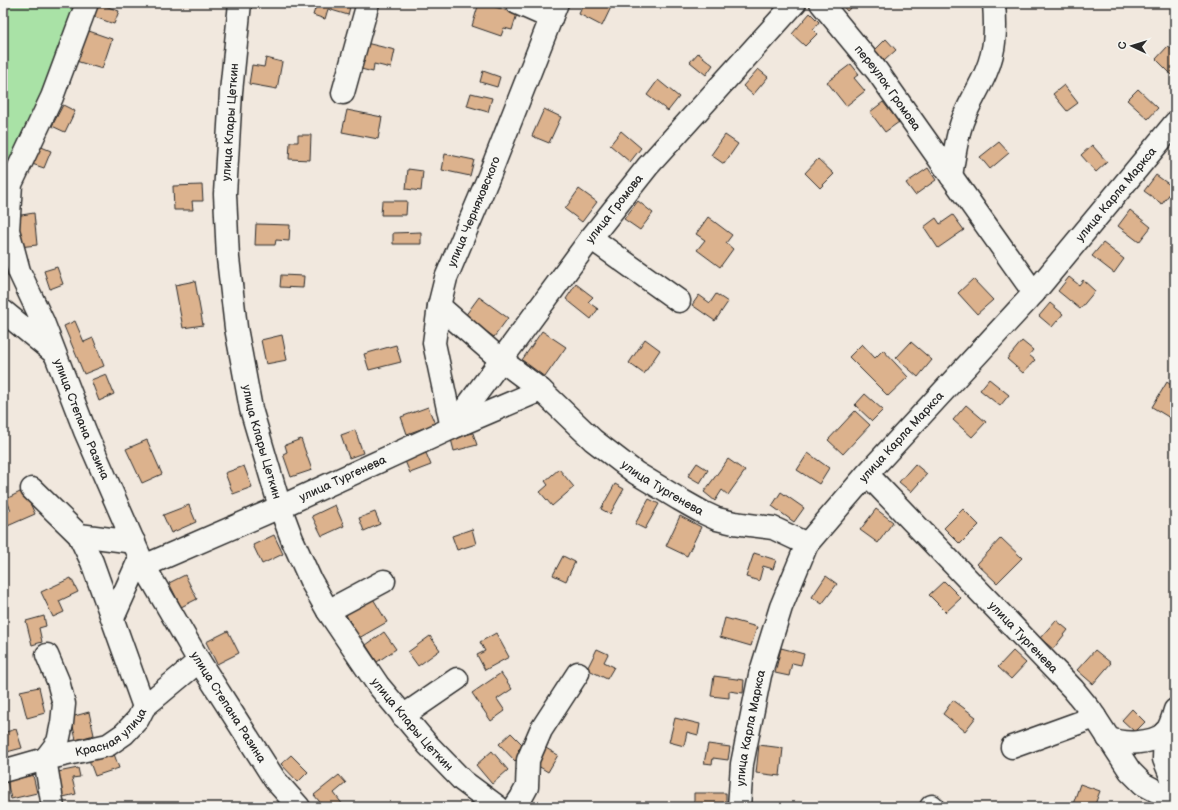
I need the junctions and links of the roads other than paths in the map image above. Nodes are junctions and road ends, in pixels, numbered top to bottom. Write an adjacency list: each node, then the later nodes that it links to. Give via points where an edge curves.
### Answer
1 (87, 3): 12 (street, улица Степана Разина, via 52,97 11,184)
2 (240, 3): 24 (street, улица Клары Цеткин, via 231,92 225,194 228,258 236,328 251,409)
3 (368, 3): 9 (street)
4 (517, 3): 8 (street)
5 (795, 3): 13 (street, улица Громова, via 648,166)
6 (821, 3): 11 (street, переулок Громова, via 877,71)
7 (994, 3): 11 (street, via 996,27 992,53 986,73 962,122)
8 (554, 11): 16 (street, улица Черняховского, via 446,278)
9 (344, 93)
10 (1175, 123): 14 (street, улица Карла Маркса)
11 (951, 176): 14 (street, переулок Громова)
12 (6, 237): 18 (street, улица Степана Разина, via 18,271)
13 (591, 238): 15 (street); 19 (street, улица Громова)
14 (1034, 293): 22 (street, улица Карла Маркса)
15 (679, 301)
16 (439, 306): 19 (street, улица Тургенева); 21 (street, улица Черняховского, via 434,343)
17 (3, 310): 18 (street)
18 (56, 355): 27 (street, улица Степана Разина, via 85,431)
19 (501, 360): 20 (street, улица Тургенева); 21 (street, улица Громова)
20 (541, 390): 21 (street, улица Тургенева); 26 (street, улица Тургенева, via 593,440 636,473 679,499 717,518 773,528)
21 (452, 428): 24 (street, улица Тургенева)
22 (868, 474): 26 (street, улица Карла Маркса); 38 (street, улица Тургенева, via 1073,689)
23 (32, 489): 25 (street)
24 (280, 507): 27 (street, улица Тургенева); 29 (street, улица Клары Цеткин, via 311,581)
25 (79, 535): 27 (street); 30 (street)
26 (807, 544): 50 (street, улица Карла Маркса, via 781,607 760,676 742,764)
27 (139, 555): 30 (street); 32 (street, улица Степана Разина)
28 (384, 581): 29 (street)
29 (328, 610): 37 (street, улица Клары Цеткин, via 378,685)
30 (113, 618): 35 (street)
31 (47, 655): 42 (street, via 64,704 58,742)
32 (199, 662): 35 (street, Красная улица); 47 (street, улица Степана Разина, via 275,780)
33 (578, 673): 49 (street, via 541,730 528,760 527,787)
34 (457, 679): 37 (street)
35 (144, 706): 42 (street, Красная улица, via 138,719 124,734 108,745)
36 (1175, 710): 39 (street)
37 (403, 716): 48 (street, улица Клары Цеткин, via 463,781)
38 (1095, 717): 40 (street, улица Тургенева); 41 (street)
39 (1166, 732): 40 (street, via 1142,742 1116,742); 44 (street, via 1164,758)
40 (1108, 738): 45 (street, улица Тургенева, via 1130,771 1143,784)
41 (1012, 747)
42 (45, 759): 43 (street, Красная улица); 46 (street)
43 (3, 771)
44 (1175, 786)
45 (1175, 801)
46 (53, 807)
47 (299, 807)
48 (498, 807)
49 (515, 807)
50 (739, 807)

